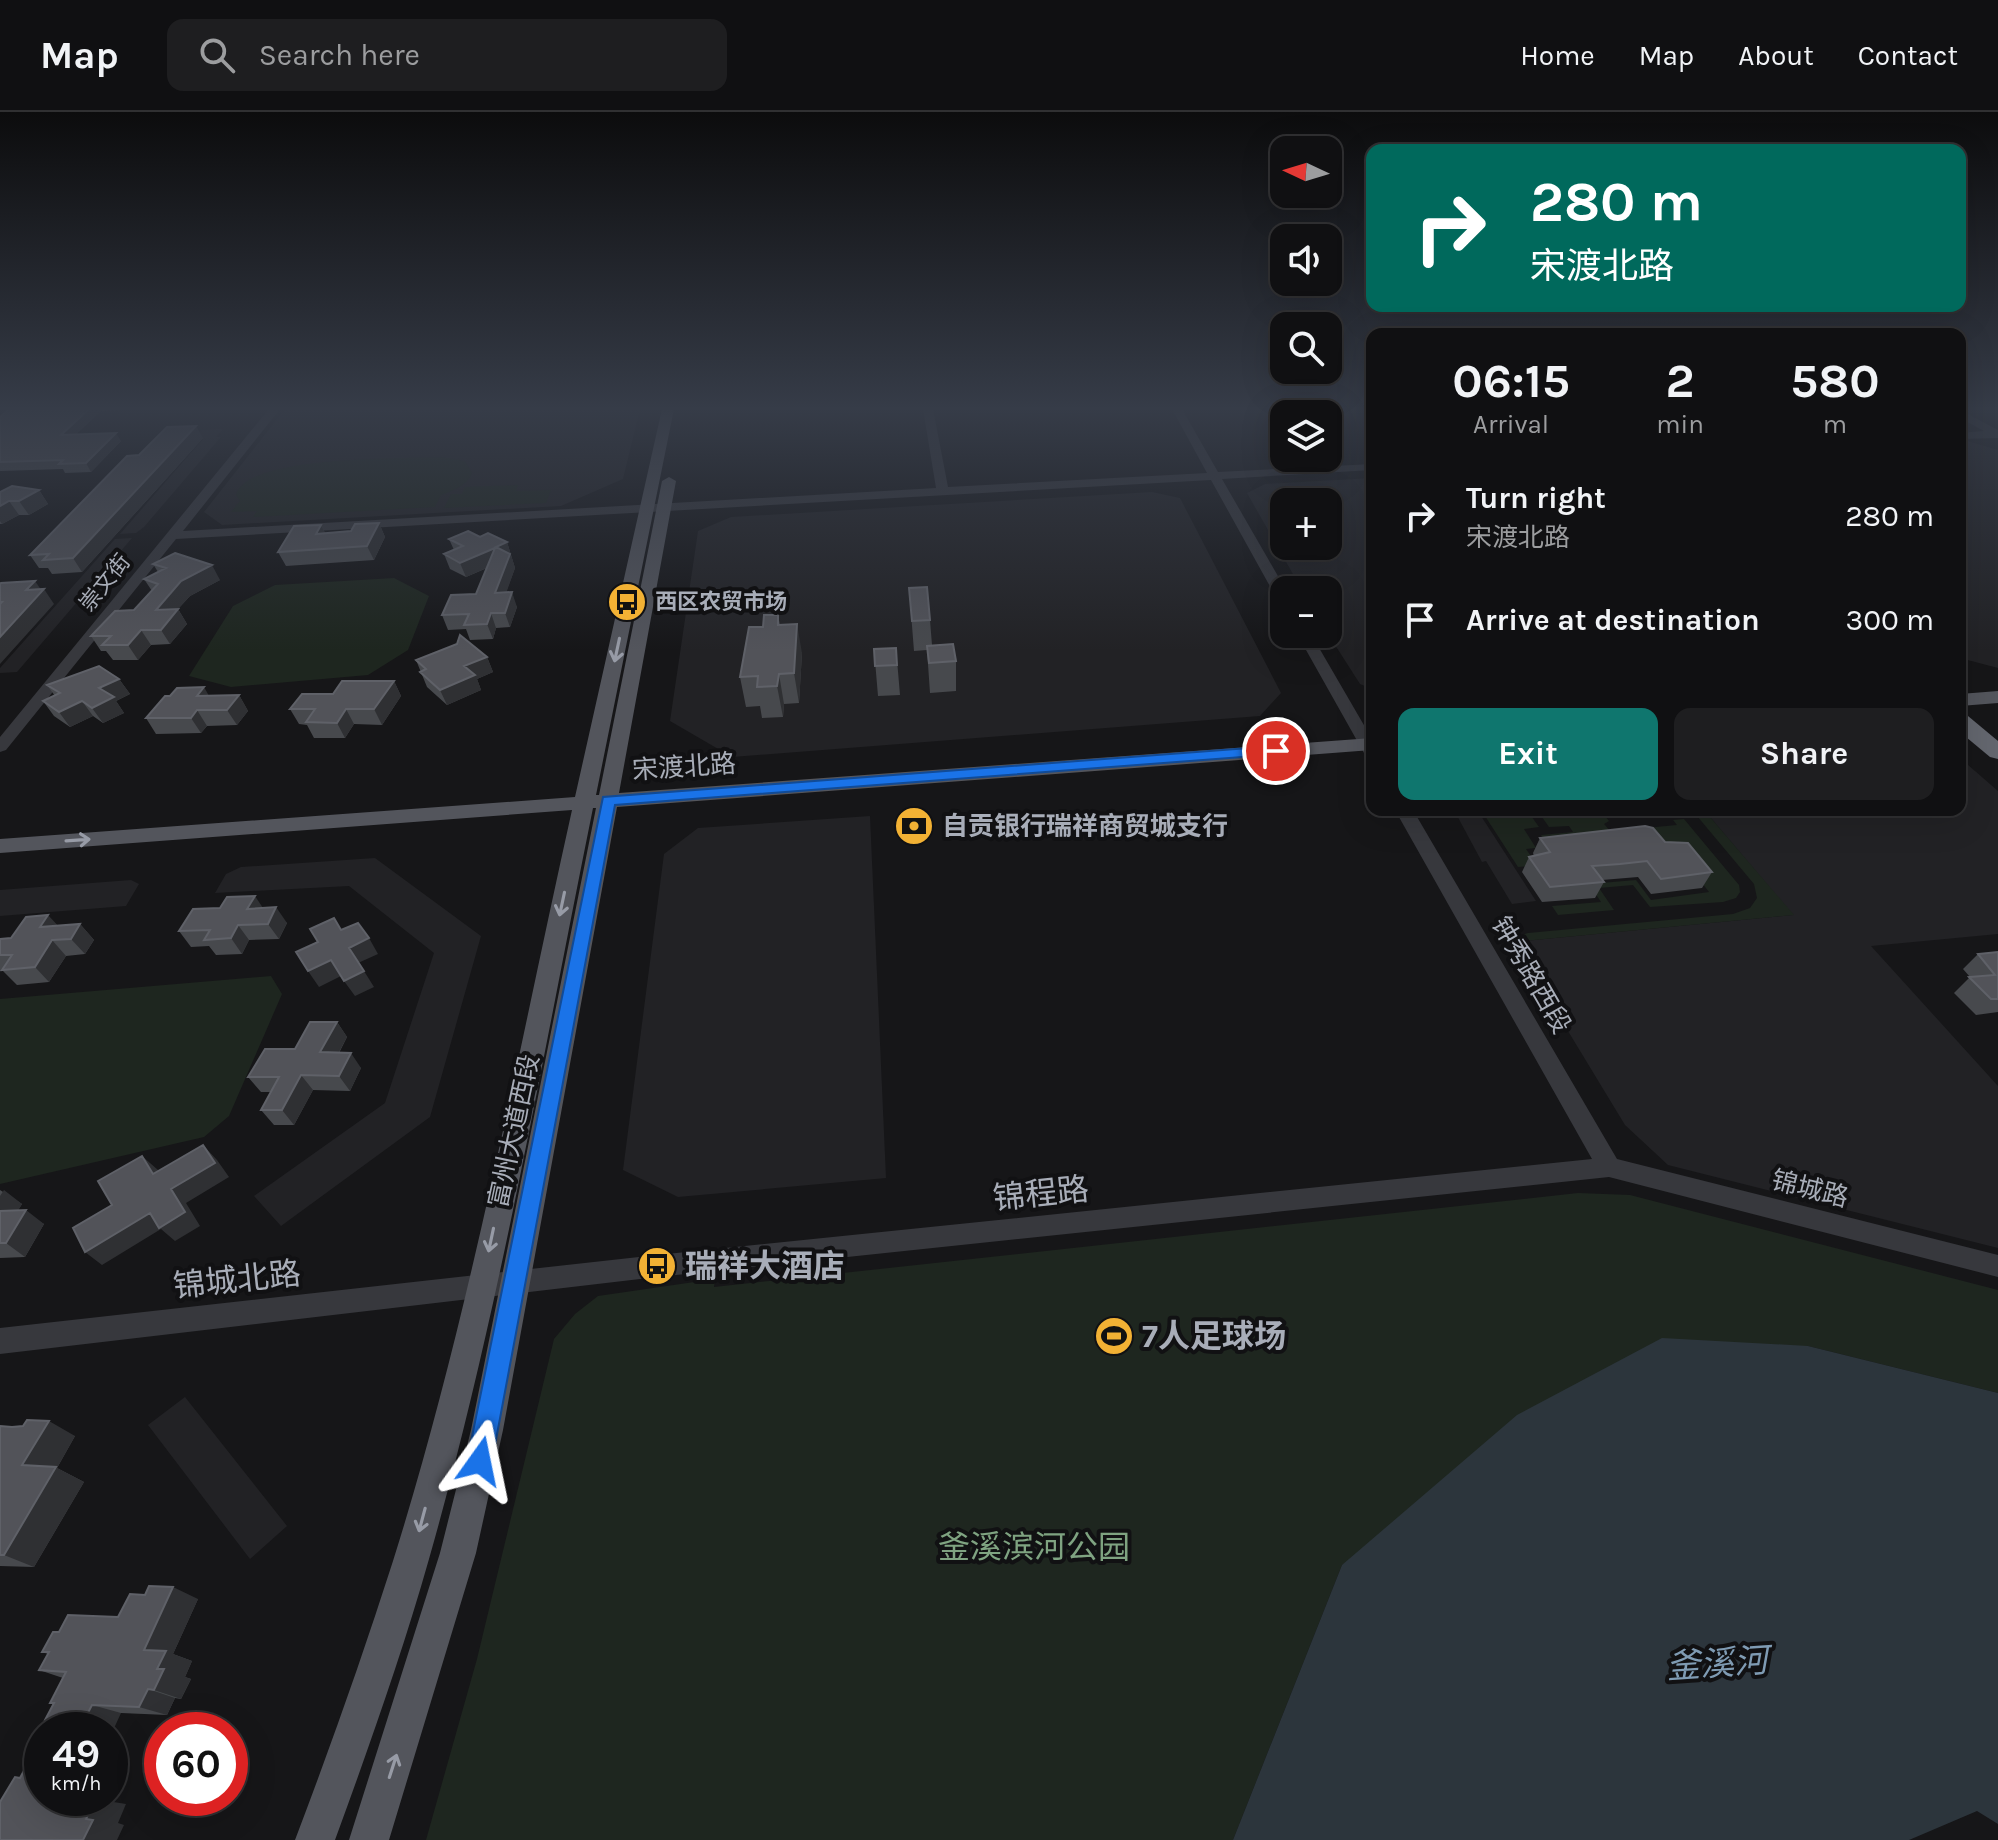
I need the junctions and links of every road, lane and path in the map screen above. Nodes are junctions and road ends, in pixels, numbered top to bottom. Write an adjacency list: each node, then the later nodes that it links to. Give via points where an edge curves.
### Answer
1 (210, 490): 8 (street, 崇文街)
2 (658, 490): 7 (main road, 富州大道西段)
3 (661, 490): 7 (main road, 富州大道西段)
4 (983, 490): 6 (street)
5 (1223, 490): 9 (street)
6 (943, 492): 7 (street)
7 (656, 506): 8 (street); 22 (main road, 富州大道西段)
8 (173, 535): 20 (street, 崇文街)
9 (1271, 576)
10 (1312, 648): 17 (street)
11 (1998, 683): 12 (main road)
12 (1966, 686)
13 (1998, 697): 14 (main road)
14 (1966, 700)
15 (1966, 713): 18 (highway)
16 (1966, 726): 21 (highway)
17 (1366, 737)
18 (1998, 739)
19 (1366, 740): 22 (main road, 宋渡北路)
20 (0, 747)
21 (1998, 752)
22 (598, 794): 24 (main road, 宋渡北路); 25 (main road, 宋渡北路, one-way to 22); 28 (main road, 富州大道西段); 29 (main road, 富州大道西段, one-way to 29)
23 (1407, 816): 26 (street, 钟秀路西段)
24 (0, 829)
25 (0, 846)
26 (1609, 1167): 27 (street, 锦城路); 28 (street, 锦程路)
27 (1998, 1266)
28 (516, 1283): 29 (street, 锦程路); 32 (main road, 富州大道西段, one-way to 28, via 458,1553)
29 (481, 1287): 30 (street, 锦城北路); 31 (main road, 富州大道西段, one-way to 31, via 411,1560)
30 (0, 1341)
31 (315, 1840)
32 (369, 1840)

